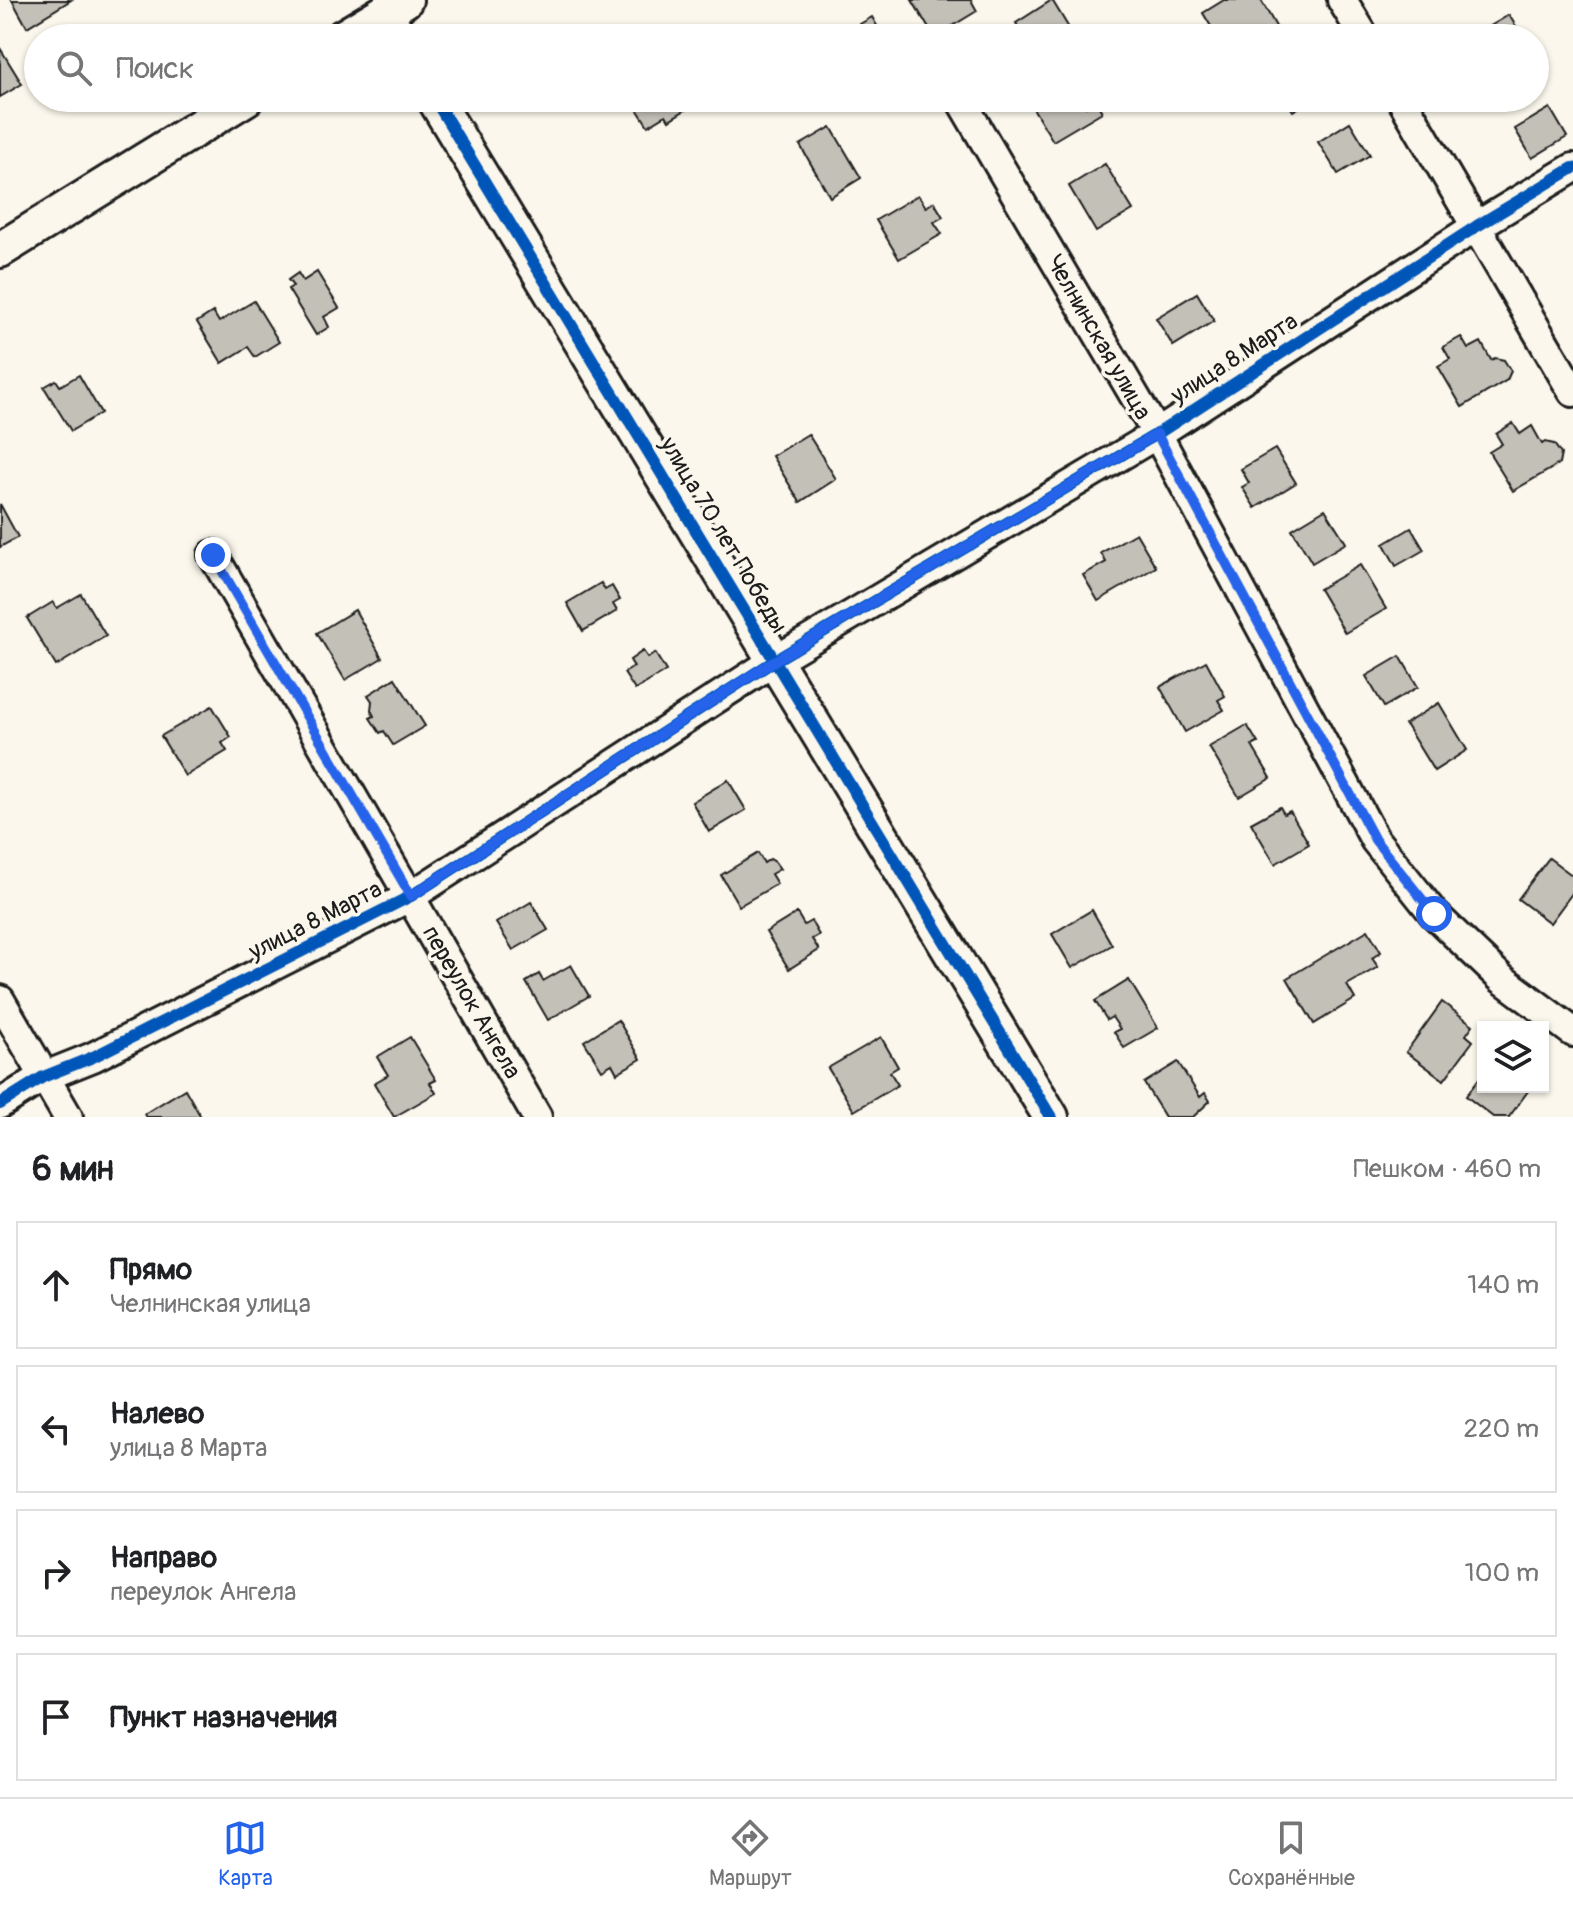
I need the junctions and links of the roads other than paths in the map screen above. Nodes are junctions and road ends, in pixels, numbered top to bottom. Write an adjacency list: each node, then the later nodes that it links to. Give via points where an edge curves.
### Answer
1 (1342, 0): 4 (street)
2 (391, 12): 3 (street)
3 (368, 24)
4 (1357, 24)
5 (223, 112): 11 (street)
6 (442, 112): 15 (street, улица 70 лет Победы)
7 (968, 112): 13 (street, Челнинская улица)
8 (1409, 112): 10 (street)
9 (1573, 168): 10 (street, улица 8 Марта)
10 (1477, 226): 12 (street); 13 (street, улица 8 Марта)
11 (0, 250)
12 (1573, 392)
13 (1157, 434): 15 (street, улица 8 Марта); 18 (street, Челнинская улица, via 1375,840 1434,914 1502,979)
14 (213, 555): 16 (street, переулок Ангела)
15 (774, 661): 16 (street, улица 8 Марта); 23 (street, улица 70 лет Победы)
16 (411, 896): 19 (street, улица 8 Марта, via 93,1057); 22 (street, переулок Ангела)
17 (0, 1000): 19 (street)
18 (1573, 1032)
19 (43, 1077): 20 (street, улица 8 Марта); 21 (street)
20 (0, 1104)
21 (68, 1117)
22 (537, 1117)
23 (1051, 1117)

